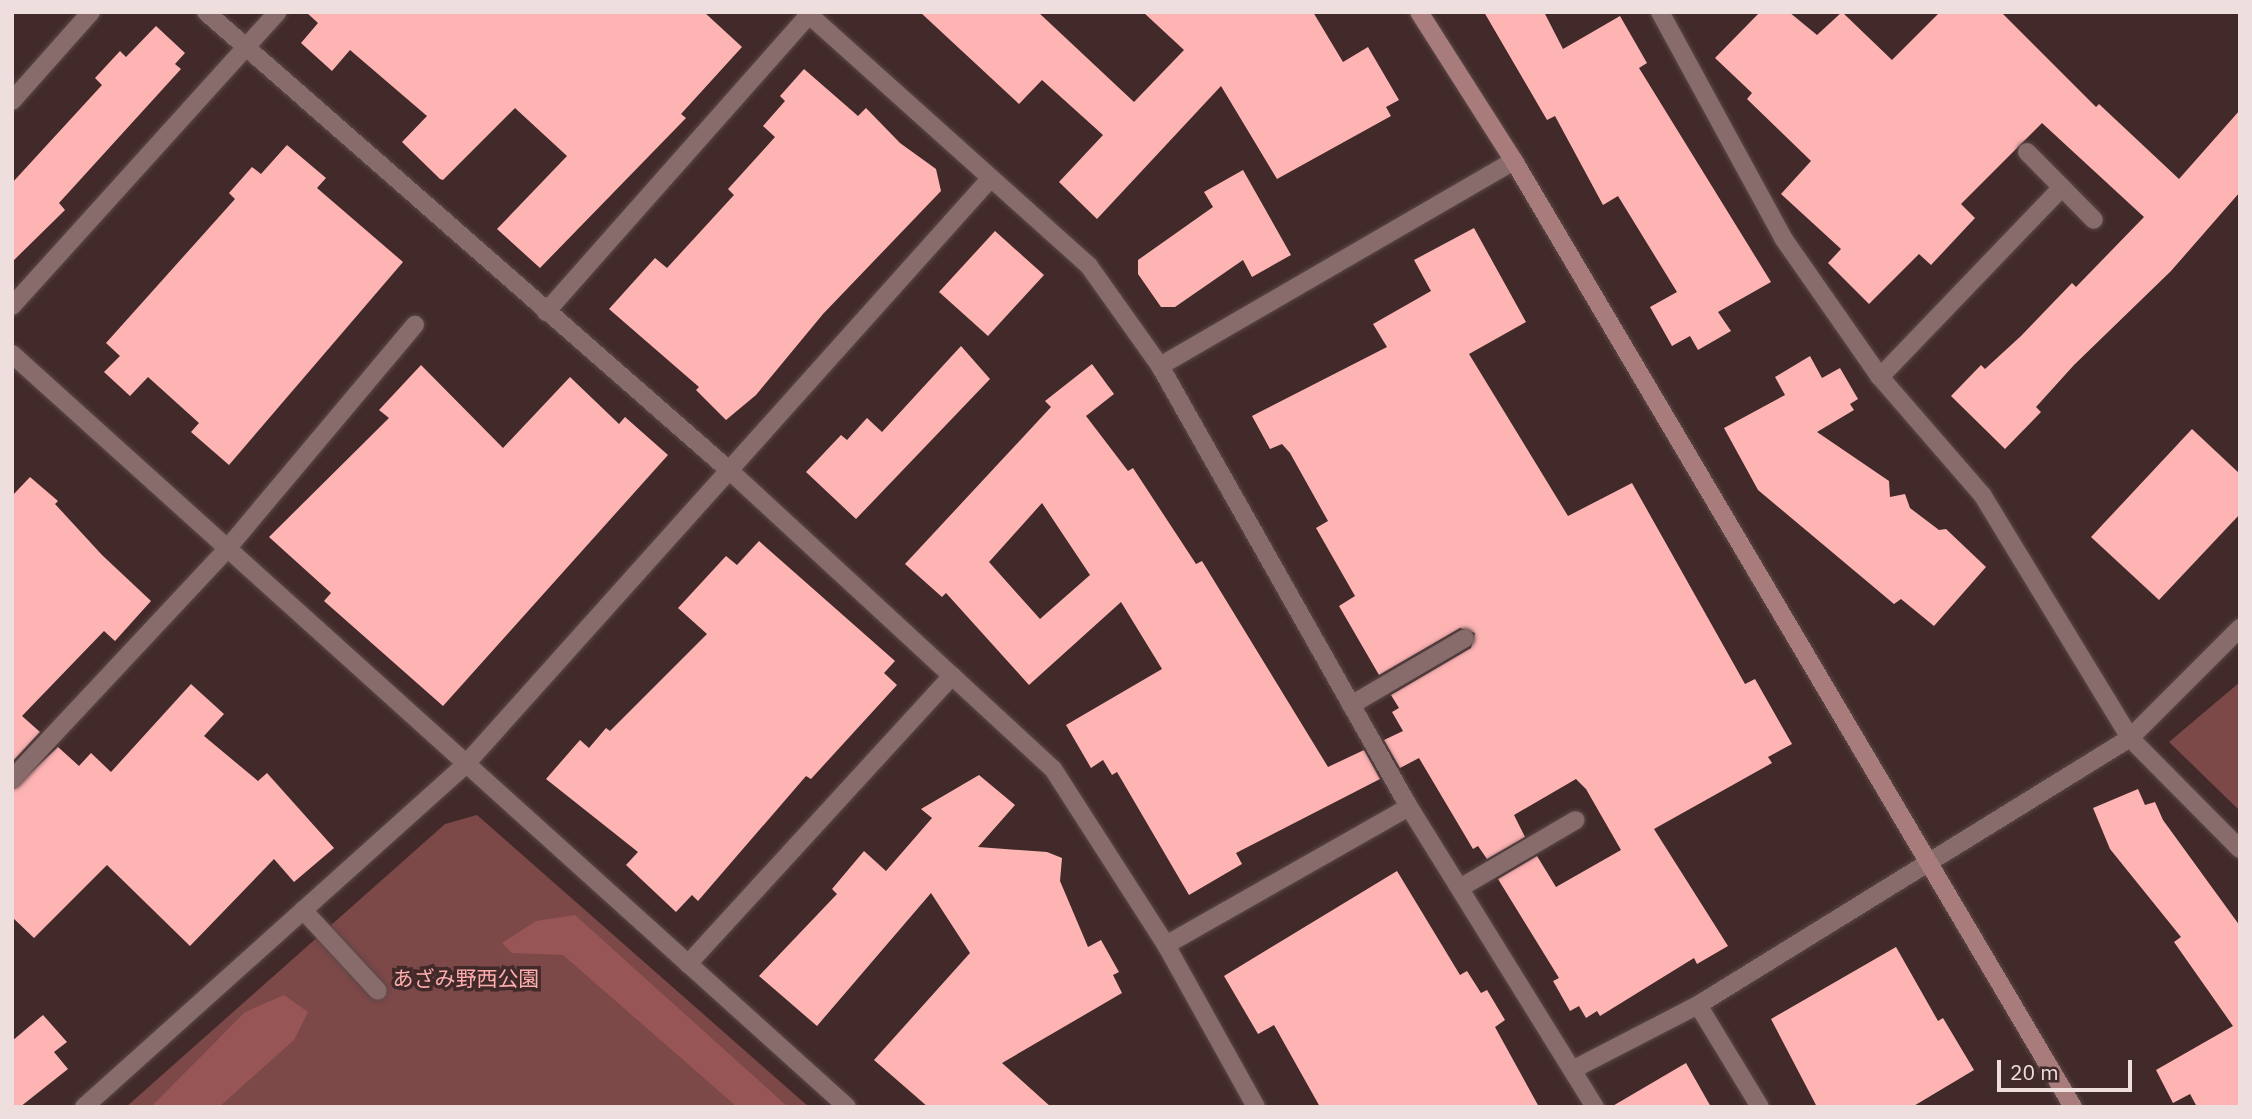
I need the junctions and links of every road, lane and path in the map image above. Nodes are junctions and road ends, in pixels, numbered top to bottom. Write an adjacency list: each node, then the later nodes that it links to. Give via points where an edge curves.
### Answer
1 (91, 12): 8 (street)
2 (206, 12): 7 (street)
3 (278, 12): 7 (street)
4 (1419, 12): 10 (street)
5 (1660, 12): 19 (street, via 1783,238)
6 (808, 14): 11 (street); 15 (street)
7 (246, 47): 14 (street); 15 (street)
8 (12, 101)
9 (2026, 152): 12 (street)
10 (1514, 162): 18 (street); 32 (street)
11 (990, 178): 18 (street, via 1089,266); 20 (street)
12 (2062, 187): 13 (street); 19 (street)
13 (2094, 220)
14 (12, 306)
15 (546, 312): 20 (street)
16 (415, 325): 21 (street)
17 (12, 354): 21 (street)
18 (1160, 366): 25 (street)
19 (1880, 377): 26 (street, via 1983,496)
20 (730, 471): 24 (street); 27 (street)
21 (226, 550): 27 (street); 28 (street)
22 (2240, 628): 26 (street)
23 (1465, 638): 25 (street)
24 (952, 676): 35 (street, via 1053,769); 36 (street)
25 (1351, 705): 29 (street)
26 (2130, 738): 31 (street); 32 (street)
27 (465, 765): 34 (street); 36 (street)
28 (12, 779)
29 (1409, 807): 33 (street); 35 (street)
30 (1576, 820): 33 (street)
31 (2240, 849)
32 (1931, 865): 38 (street); 45 (street)
33 (1460, 888): 39 (street)
34 (303, 910): 37 (street); 40 (street)
35 (1166, 945): 42 (street)
36 (688, 964): 41 (street)
37 (378, 991)
38 (1698, 1005): 39 (street); 44 (street)
39 (1574, 1069): 43 (street)
40 (84, 1107)
41 (847, 1107)
42 (1256, 1107)
43 (1595, 1107)
44 (1760, 1107)
45 (2073, 1107)

